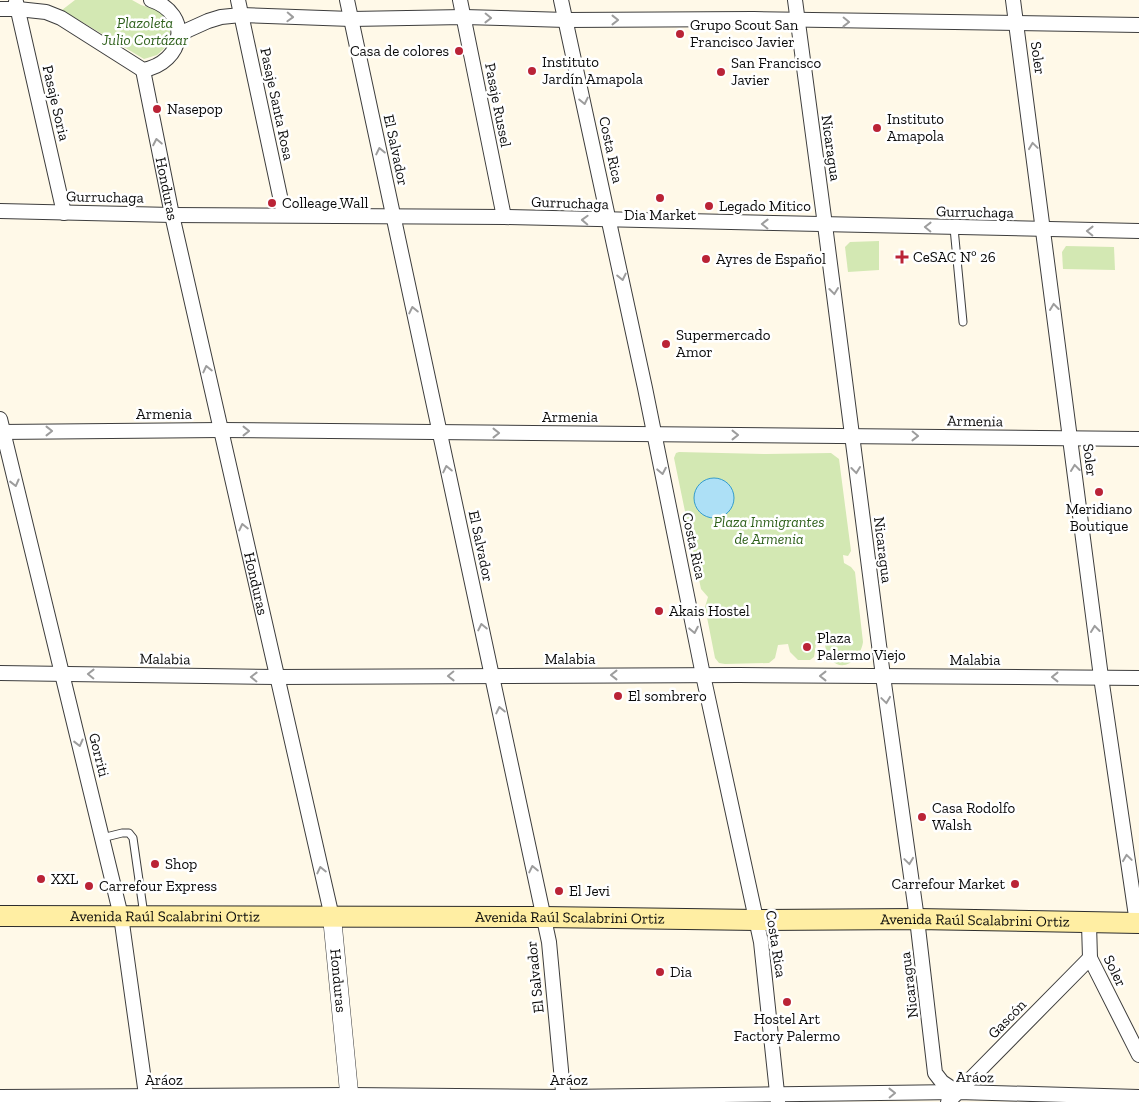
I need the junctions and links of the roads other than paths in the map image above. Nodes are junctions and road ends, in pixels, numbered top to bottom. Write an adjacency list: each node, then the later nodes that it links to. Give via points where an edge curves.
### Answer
1 (152, 0): 17 (street, via 171,11)
2 (238, 0): 10 (street, Pasaje Santa Rosa)
3 (347, 0): 12 (street, El Salvador)
4 (460, 0): 11 (street, Pasaje Russel)
5 (561, 0): 13 (street, Costa Rica)
6 (795, 0): 14 (street, Nicaragua)
7 (1014, 0): 15 (street, Soler)
8 (16, 4): 9 (street); 18 (street, via 61,18); 20 (street, Pasaje Soria)
9 (0, 9)
10 (242, 15): 12 (street, one-way to 12); 17 (street, via 208,21); 22 (street, Pasaje Santa Rosa)
11 (464, 18): 12 (street); 13 (street, one-way to 13); 24 (street, Pasaje Russel)
12 (351, 19): 23 (street, El Salvador, one-way to 12)
13 (566, 20): 14 (street, one-way to 14); 25 (street, Costa Rica, one-way to 25)
14 (798, 21): 15 (street, one-way to 15); 26 (street, Nicaragua)
15 (1017, 24): 16 (street); 28 (street, Soler, one-way to 15)
16 (1139, 25)
17 (178, 37): 18 (street, via 175,49 162,64)
18 (143, 70): 21 (street, Honduras, one-way to 18)
19 (0, 211): 20 (street, Gurruchaga)
20 (64, 213): 21 (street, Gurruchaga)
21 (172, 215): 22 (street, Gurruchaga); 32 (street, Honduras, one-way to 21)
22 (284, 215): 23 (street, Gurruchaga)
23 (394, 216): 24 (street, Gurruchaga); 33 (street, El Salvador, one-way to 23)
24 (504, 217): 25 (street, Gurruchaga, one-way to 24)
25 (610, 220): 26 (street, Gurruchaga, one-way to 25); 34 (street, Costa Rica, one-way to 34)
26 (826, 225): 27 (street, Gurruchaga, one-way to 26); 35 (street, Nicaragua, one-way to 35)
27 (954, 228): 28 (street, Gurruchaga); 30 (lane)
28 (1044, 230): 29 (street, Gurruchaga, one-way to 28); 36 (street, Soler, one-way to 28)
29 (1139, 231)
30 (963, 322)
31 (1, 427): 32 (street, Armenia, one-way to 32); 39 (street, Gorriti, one-way to 39)
32 (222, 430): 33 (street, Armenia, one-way to 33); 44 (street, Honduras, one-way to 32)
33 (439, 432): 34 (street, Armenia, one-way to 34); 40 (street, El Salvador, one-way to 33)
34 (655, 434): 35 (street, Armenia, one-way to 35); 41 (street, Costa Rica, one-way to 41)
35 (852, 436): 36 (street, Armenia, one-way to 36); 42 (street, Nicaragua, one-way to 42)
36 (1071, 438): 37 (street, Armenia); 43 (street, Soler, one-way to 36)
37 (1139, 439)
38 (0, 672): 39 (street, Malabia)
39 (62, 673): 44 (street, Malabia, one-way to 39); 46 (street, Gorriti, one-way to 46)
40 (492, 675): 41 (street, Malabia, one-way to 40); 44 (street, Malabia, one-way to 44); 51 (street, El Salvador, one-way to 40)
41 (703, 675): 42 (street, Malabia, one-way to 41); 53 (street, Costa Rica)
42 (882, 676): 43 (street, Malabia, one-way to 42); 52 (street, Nicaragua, one-way to 52)
43 (1101, 677): 45 (street, Malabia); 54 (street, Soler, one-way to 43)
44 (277, 678): 50 (street, Honduras, one-way to 44)
45 (1139, 678)
46 (102, 838): 48 (street, Gorriti); 49 (lane, via 122,833 129,833 133,838)
47 (0, 916): 48 (main road, Avenida Raúl Scalabrini Ortiz)
48 (121, 916): 49 (main road, Avenida Raúl Scalabrini Ortiz); 62 (street, Gorriti)
49 (145, 916): 50 (main road, Avenida Raúl Scalabrini Ortiz)
50 (332, 917): 51 (main road, Avenida Raúl Scalabrini Ortiz); 63 (street, Honduras)
51 (544, 917): 53 (main road, Avenida Raúl Scalabrini Ortiz); 64 (street, El Salvador)
52 (917, 919): 53 (main road, Avenida Raúl Scalabrini Ortiz); 55 (main road, Avenida Raúl Scalabrini Ortiz); 59 (street, Nicaragua, via 935,1073)
53 (757, 920): 61 (street, Costa Rica)
54 (1138, 923): 55 (main road, Avenida Raúl Scalabrini Ortiz)
55 (1088, 924): 56 (street, Soler)
56 (1090, 958): 57 (street, Soler); 59 (street, Gascón)
57 (1139, 1055)
58 (0, 1097): 62 (street, Aráoz)
59 (953, 1097): 60 (street, Aráoz); 61 (street, Aráoz, one-way to 59)
60 (1139, 1097)
61 (777, 1098): 64 (street, Aráoz)
62 (146, 1099): 63 (street, Aráoz)
63 (350, 1099): 64 (street, Aráoz)
64 (564, 1099)

